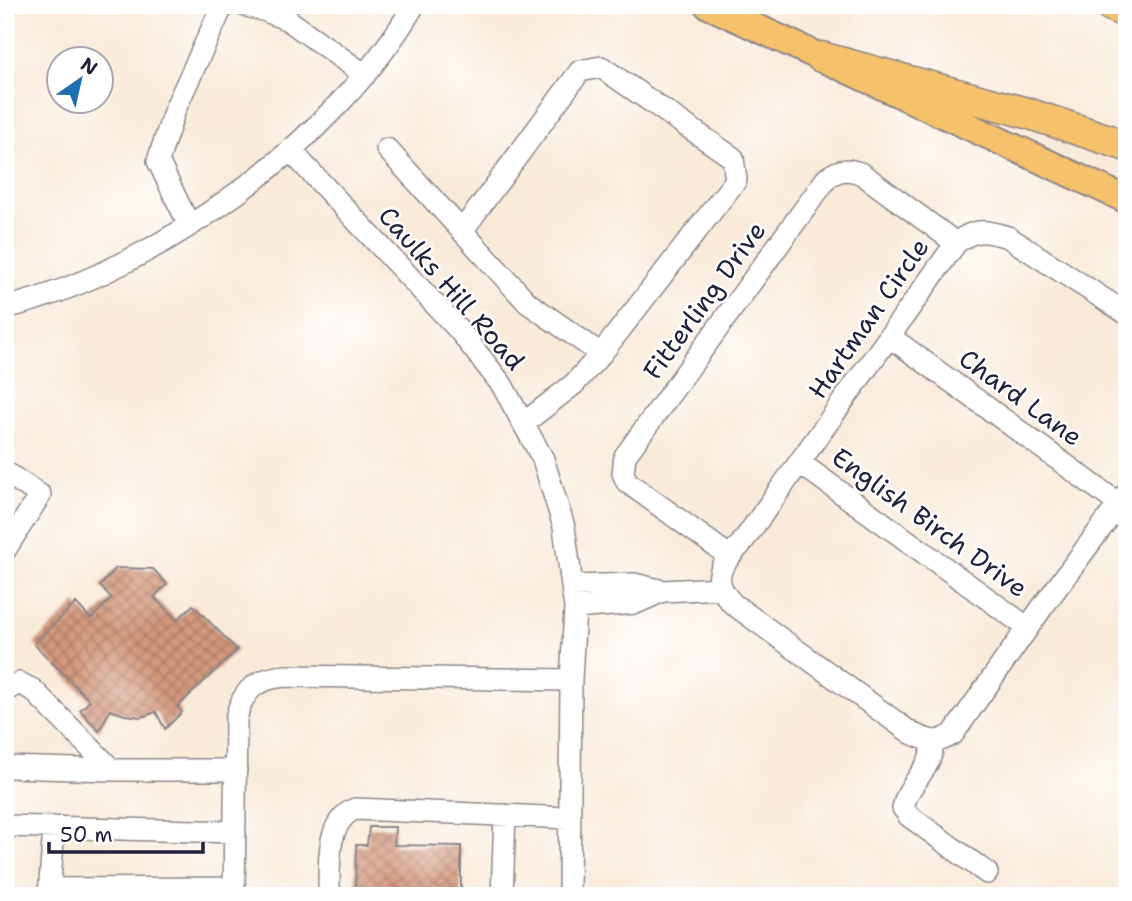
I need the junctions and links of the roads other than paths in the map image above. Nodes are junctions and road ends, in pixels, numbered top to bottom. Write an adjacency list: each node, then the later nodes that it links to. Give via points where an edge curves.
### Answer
1 (223, 5): 13 (street, via 158,161)
2 (243, 5): 8 (street, via 288,20)
3 (414, 5): 8 (street)
4 (708, 5): 7 (main road)
5 (1109, 5): 6 (highway)
6 (1127, 13)
7 (821, 57): 9 (highway, via 1027,113); 12 (main road)
8 (365, 75): 11 (street)
9 (1127, 146)
10 (387, 149): 14 (street)
11 (290, 150): 13 (street); 20 (street, Caulks Hill Road, via 459,330 502,385)
12 (1127, 200)
13 (189, 225): 16 (street, via 112,269)
14 (462, 231): 19 (street, via 528,303); 19 (street, via 580,71 601,67 733,158 736,180)
15 (956, 243): 17 (street, Hartman Circle, via 969,233 988,231 1007,237); 18 (street, Hartman Circle); 25 (street, Fitterling Drive, via 862,174 844,169 835,172 625,456 623,473 628,482)
16 (5, 308)
17 (1127, 314)
18 (889, 336): 21 (street, Hartman Circle); 23 (street, Chard Lane)
19 (601, 354): 20 (street, via 574,384)
20 (524, 423): 26 (street, Caulks Hill Road, via 555,492)
21 (800, 463): 25 (street, Hartman Circle); 30 (street, English Birch Drive)
22 (5, 472): 24 (street, via 40,495)
23 (1123, 498): 30 (street)
24 (5, 550)
25 (729, 556): 27 (street, Hartman Circle, via 720,570)
26 (573, 586): 28 (street, via 635,584); 29 (street, Caulks Hill Road)
27 (720, 588): 28 (street); 33 (street, via 733,604 911,733)
28 (663, 592): 29 (street, via 636,603)
29 (575, 608): 31 (street, Caulks Hill Road)
30 (1028, 628): 33 (street, via 953,734)
31 (571, 680): 36 (street, via 264,679 249,690 238,707); 38 (street, Caulks Hill Road)
32 (5, 691): 35 (street, via 19,683 33,690)
33 (933, 741): 42 (street, via 930,762 905,797 903,808)
34 (5, 767): 35 (street)
35 (112, 770): 36 (street)
36 (236, 771): 41 (street)
37 (505, 815): 38 (street); 45 (street, via 369,809 346,813 331,841); 46 (street)
38 (569, 818): 47 (street, Caulks Hill Road)
39 (5, 826): 40 (street)
40 (54, 827): 41 (street); 43 (street)
41 (235, 832): 44 (street)
42 (987, 873)
43 (49, 892): 44 (street)
44 (234, 892)
45 (329, 896)
46 (502, 896)
47 (569, 896)

